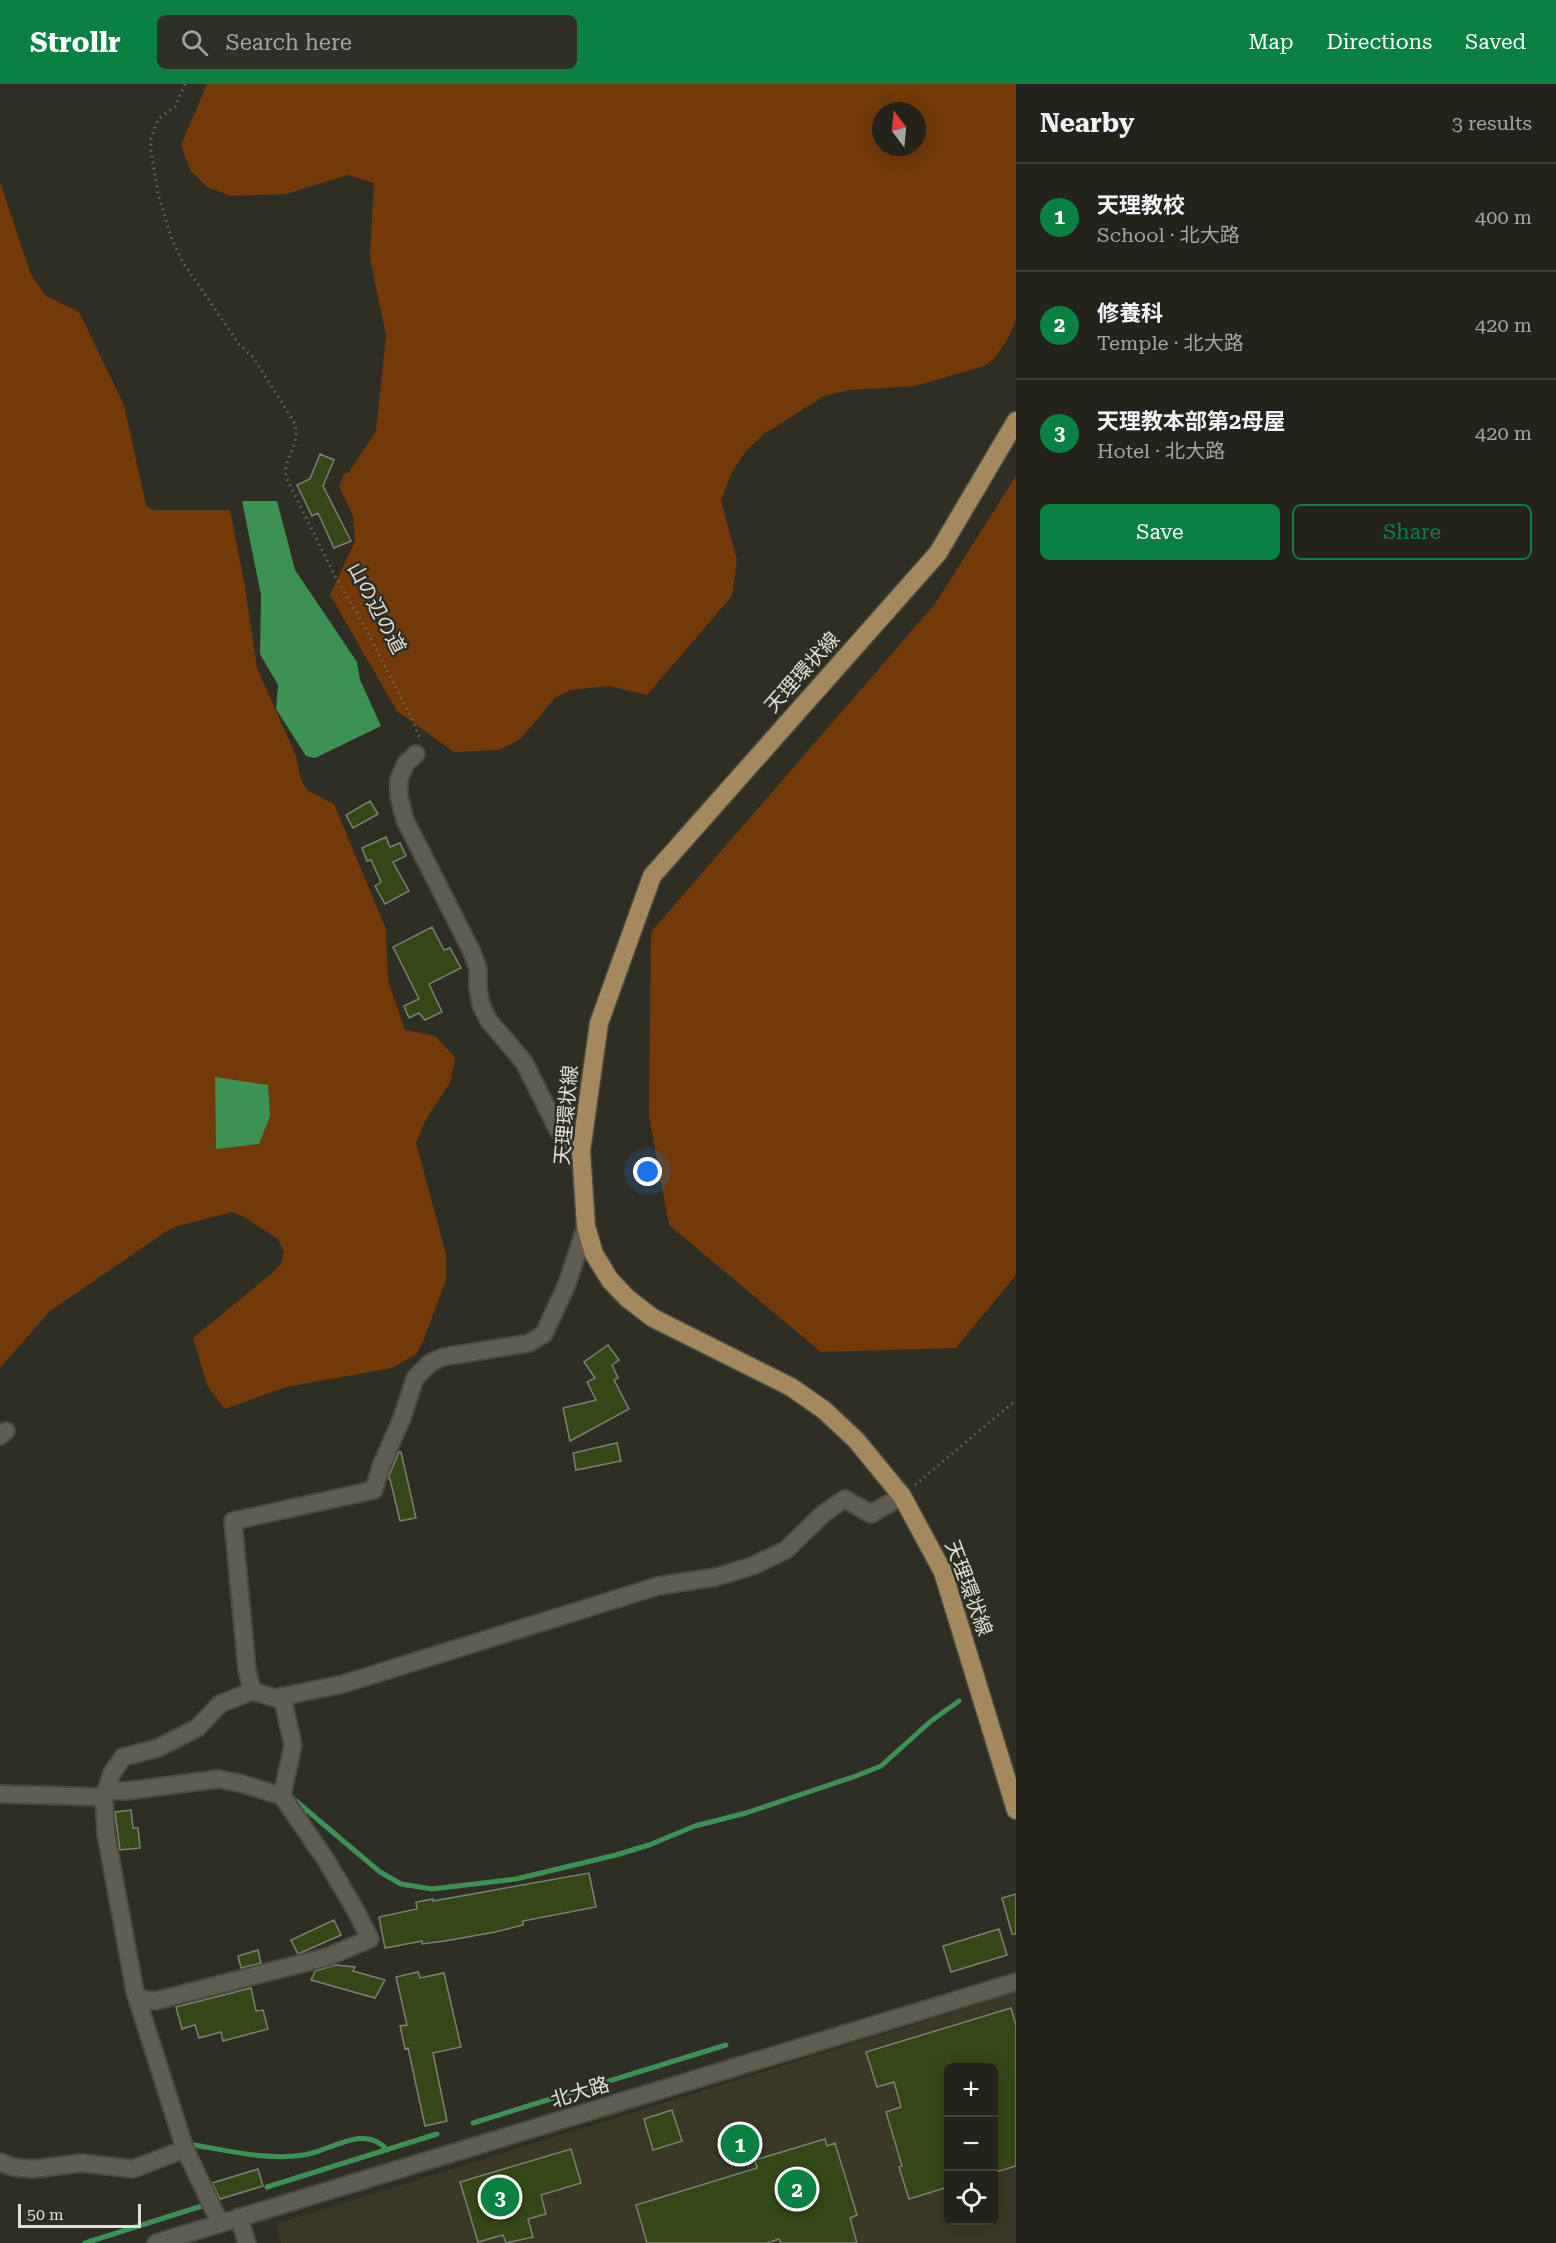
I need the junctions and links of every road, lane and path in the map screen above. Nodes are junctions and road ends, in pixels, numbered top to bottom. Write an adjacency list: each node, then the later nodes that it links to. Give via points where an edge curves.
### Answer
1 (185, 84): 3 (path, 山の辺の道, via 175,106 159,118 151,138 158,194 172,240 184,264 239,344 253,357 298,431 287,461 286,477 419,734 421,747)
2 (1016, 421): 4 (main road, 天理環状線, via 938,553 652,876 599,1023)
3 (416, 754): 4 (street, via 406,763 399,779 405,820 472,952 478,969 481,1005 489,1021 524,1062 558,1131)
4 (581, 1151): 5 (main road, 天理環状線)
5 (586, 1226): 7 (main road, 天理環状線, via 594,1254 627,1298 653,1318 791,1388 824,1410 856,1440); 8 (street, via 567,1284 544,1334 530,1343 443,1357 415,1378 374,1490 232,1521)
6 (1016, 1400): 7 (path)
7 (902, 1496): 9 (street, via 871,1514 845,1499 824,1513 786,1550 752,1566 716,1577 658,1586 344,1684); 13 (main road, 天理環状線, via 943,1572)
8 (252, 1691): 9 (street, via 275,1698); 11 (street, via 220,1704 197,1728 159,1748 123,1757)
9 (282, 1696): 12 (street, via 293,1745)
10 (0, 1794): 11 (street)
11 (105, 1794): 12 (street, via 218,1779); 15 (street, via 106,1834)
12 (282, 1796): 15 (street, via 326,1860 370,1940 327,1957 155,2001)
13 (1016, 1810)
14 (1016, 1982): 18 (street, 北大路)
15 (137, 1998): 16 (street)
16 (185, 2149): 17 (street, via 133,2169 82,2163 33,2169); 19 (street)
17 (0, 2162)
18 (239, 2217): 19 (street, 北大路); 21 (street)
19 (220, 2223): 20 (street, 北大路)
20 (156, 2243)
21 (247, 2243)

